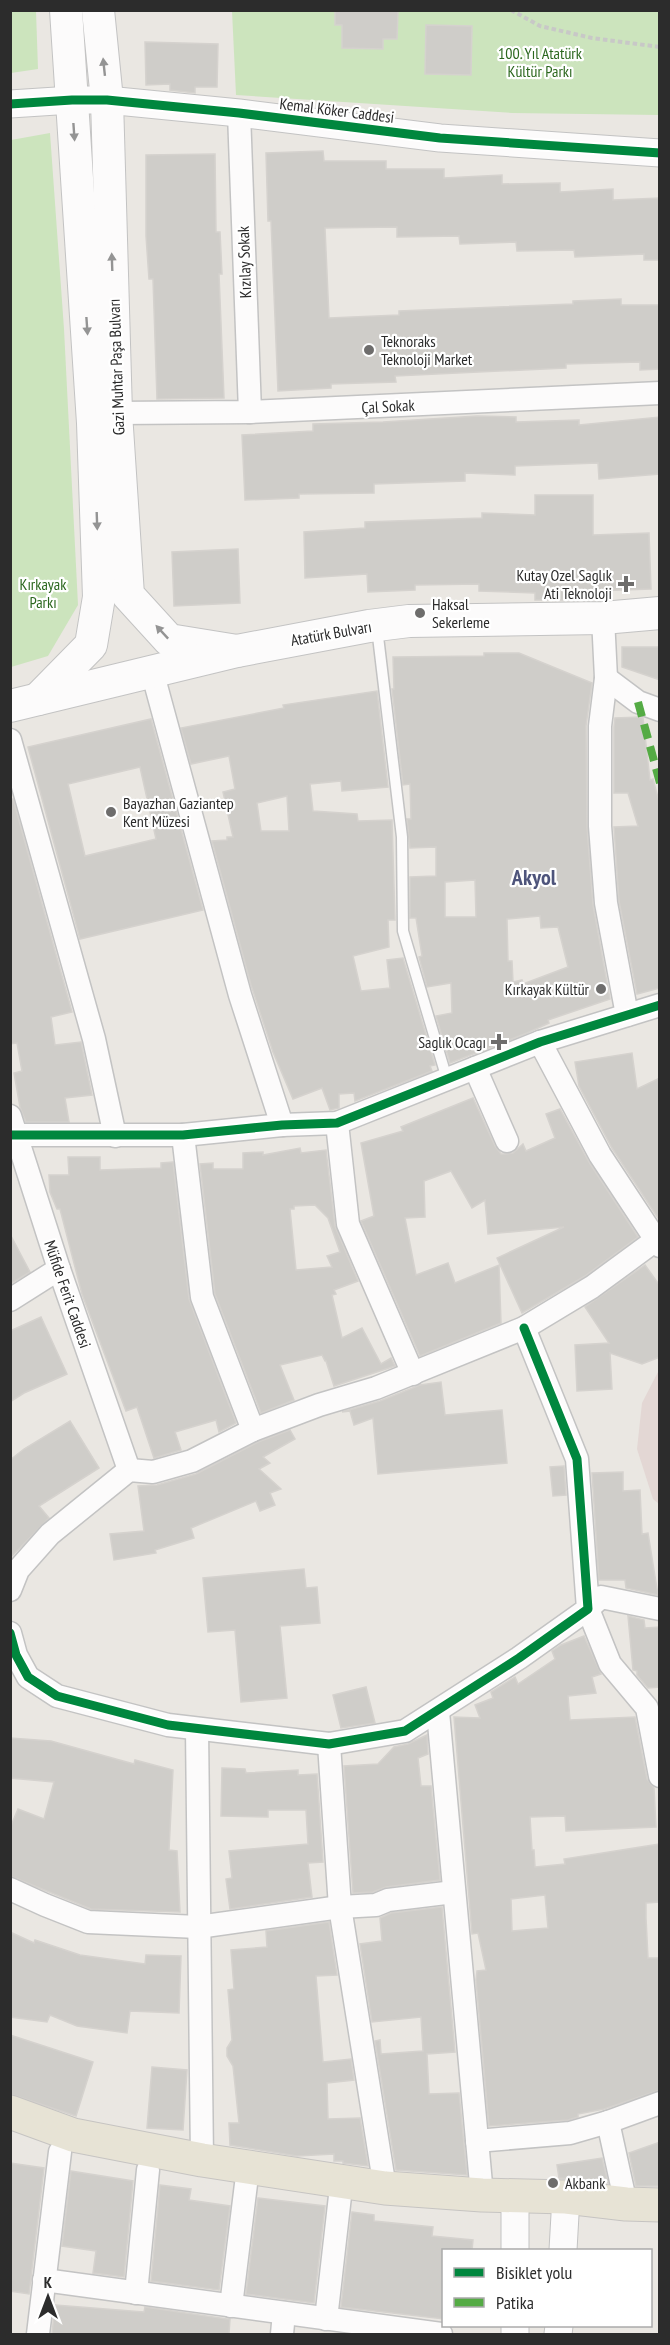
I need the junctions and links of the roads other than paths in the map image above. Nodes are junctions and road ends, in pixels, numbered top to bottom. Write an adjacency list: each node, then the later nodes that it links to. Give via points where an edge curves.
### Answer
1 (66, 10): 3 (main road, Gazi Muhtar Paşa Bulvarı)
2 (98, 10): 4 (main road, Gazi Muhtar Paşa Bulvarı, one-way to 2)
3 (72, 100): 4 (street, Kemal Köker Caddesi); 5 (street, Kemal Köker Caddesi); 17 (main road, Gazi Muhtar Paşa Bulvarı, one-way to 17, via 93,423 99,597 91,645)
4 (107, 100): 6 (street, Kemal Köker Caddesi); 10 (main road, Gazi Muhtar Paşa Bulvarı, one-way to 4)
5 (10, 105)
6 (239, 113): 7 (street, Kemal Köker Caddesi, via 440,138); 9 (street, Kızılay Sokak)
7 (660, 153)
8 (660, 393): 9 (street, Çal Sokak)
9 (250, 412): 10 (street, Çal Sokak)
10 (116, 414): 14 (main road, Gazi Muhtar Paşa Bulvarı, one-way to 10, via 169,640 128,595)
11 (660, 614): 12 (main road, Atatürk Bulvarı)
12 (603, 618): 13 (main road, Atatürk Bulvarı); 16 (street)
13 (376, 625): 14 (main road, Atatürk Bulvarı); 24 (lane, via 402,837 403,931)
14 (237, 651): 15 (main road, Atatürk Bulvarı)
15 (152, 672): 17 (main road, Atatürk Bulvarı); 26 (street, via 240,995)
16 (606, 678): 18 (street, via 638,702); 21 (street, via 599,749 600,826 606,903)
17 (24, 703)
18 (660, 710)
19 (10, 740): 29 (street, via 94,1039)
20 (660, 1005): 21 (street)
21 (627, 1015): 22 (street)
22 (540, 1042): 23 (street); 31 (street, via 600,1155)
23 (475, 1068): 24 (street); 30 (street)
24 (447, 1079): 25 (street)
25 (337, 1123): 26 (street); 35 (street, via 348,1224)
26 (282, 1125): 28 (street)
27 (12, 1128): 29 (street); 32 (street, Müfide Ferit Caddesi)
28 (183, 1135): 29 (street); 36 (street, via 202,1297)
29 (115, 1136)
30 (507, 1141)
31 (658, 1241): 34 (street)
32 (59, 1269): 33 (street); 37 (street, Müfide Ferit Caddesi)
33 (10, 1300)
34 (525, 1328): 35 (street); 39 (street, via 577,1459)
35 (413, 1374): 36 (street)
36 (253, 1430): 37 (street, via 192,1461 153,1472)
37 (129, 1470): 38 (street, via 50,1534 18,1570)
38 (10, 1590)
39 (588, 1609): 40 (street, via 601,1597); 42 (street); 45 (street, via 610,1664 647,1708)
40 (660, 1609)
41 (10, 1633): 43 (street, via 28,1677 57,1696)
42 (438, 1712): 44 (street, via 405,1731); 47 (street)
43 (197, 1729): 44 (street); 49 (street)
44 (329, 1744): 48 (street)
45 (660, 1776)
46 (10, 1888): 49 (street, via 88,1922)
47 (454, 1892): 48 (street); 54 (street)
48 (340, 1907): 49 (street); 59 (street)
49 (198, 1927): 56 (street)
50 (660, 2103): 52 (street)
51 (10, 2112): 56 (main road, via 73,2135)
52 (609, 2122): 54 (street, via 570,2133); 62 (street)
53 (10, 2134): 55 (main road)
54 (477, 2140): 60 (street)
55 (60, 2152): 57 (main road); 69 (street)
56 (202, 2160): 59 (main road)
57 (148, 2170): 58 (main road); 70 (street)
58 (246, 2184): 61 (main road); 71 (street)
59 (385, 2188): 60 (main road)
60 (482, 2195): 63 (main road)
61 (340, 2196): 63 (main road); 72 (street)
62 (626, 2204): 64 (main road); 65 (main road)
63 (515, 2205): 65 (main road); 67 (street)
64 (660, 2205)
65 (565, 2206): 66 (main road); 68 (street)
66 (660, 2220)
67 (515, 2249)
68 (563, 2249)
69 (44, 2280): 70 (street); 74 (street)
70 (136, 2293): 71 (street)
71 (231, 2306): 73 (street)
72 (326, 2319): 73 (street); 75 (street)
73 (283, 2324)
74 (38, 2334)
75 (441, 2334)

